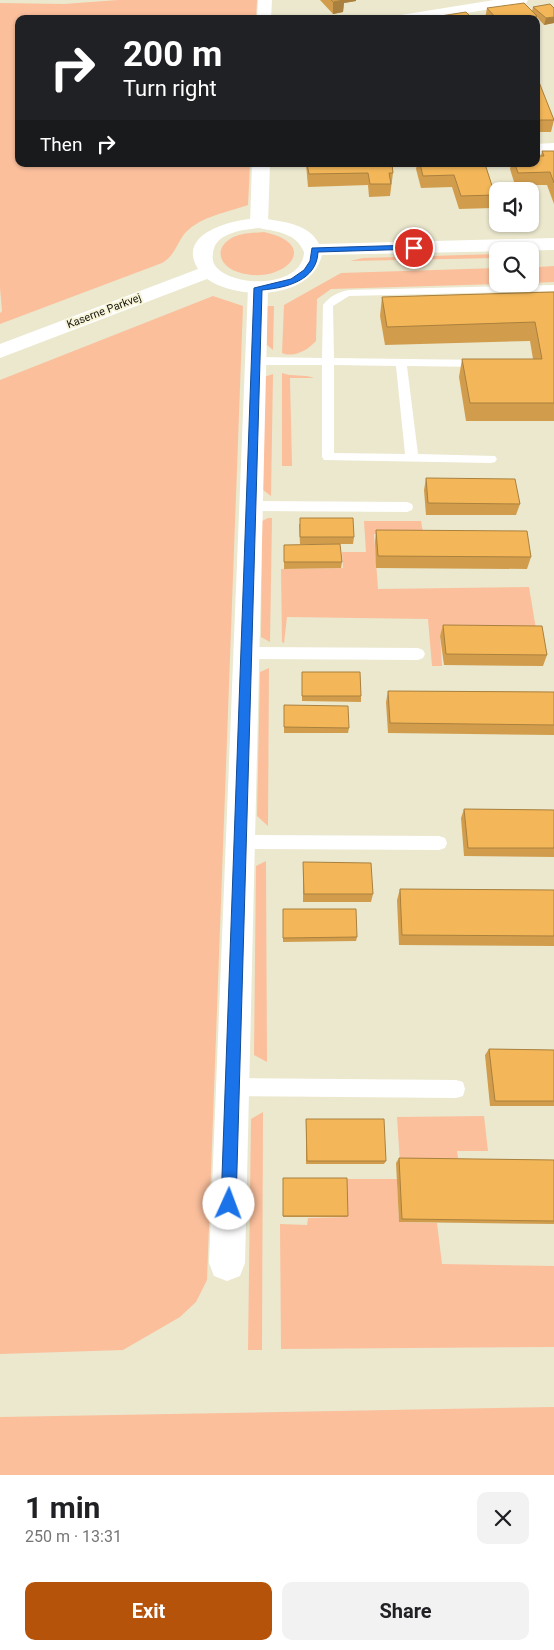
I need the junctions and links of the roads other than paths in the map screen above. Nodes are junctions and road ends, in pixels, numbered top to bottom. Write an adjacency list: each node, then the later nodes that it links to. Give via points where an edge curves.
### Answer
1 (265, 0): 3 (street)
2 (521, 0): 4 (street)
3 (264, 15)
4 (426, 15)
5 (554, 148): 6 (street)
6 (540, 149)
7 (260, 167): 8 (street)
8 (259, 223): 10 (street, via 289,228 310,241); 11 (street, via 228,228 207,242 202,252 203,262)
9 (554, 244): 10 (street)
10 (314, 250): 12 (street, via 314,261 307,272 277,286)
11 (209, 271): 12 (street, via 238,286); 14 (street, Kaserne Parkvej)
12 (258, 288): 15 (street)
13 (554, 288): 16 (lane, via 340,295 328,305)
14 (0, 351)
15 (256, 361): 16 (lane); 21 (street)
16 (329, 362): 17 (lane); 19 (lane, via 328,457)
17 (401, 362): 18 (lane); 19 (lane)
18 (492, 363)
19 (412, 458): 20 (lane)
20 (491, 458)
21 (251, 506): 22 (lane); 23 (street)
22 (407, 507)
23 (246, 653): 24 (lane); 25 (street)
24 (418, 654)
25 (240, 842): 26 (lane); 27 (street)
26 (439, 843)
27 (232, 1087): 28 (lane); 29 (street)
28 (456, 1089)
29 (227, 1263)

